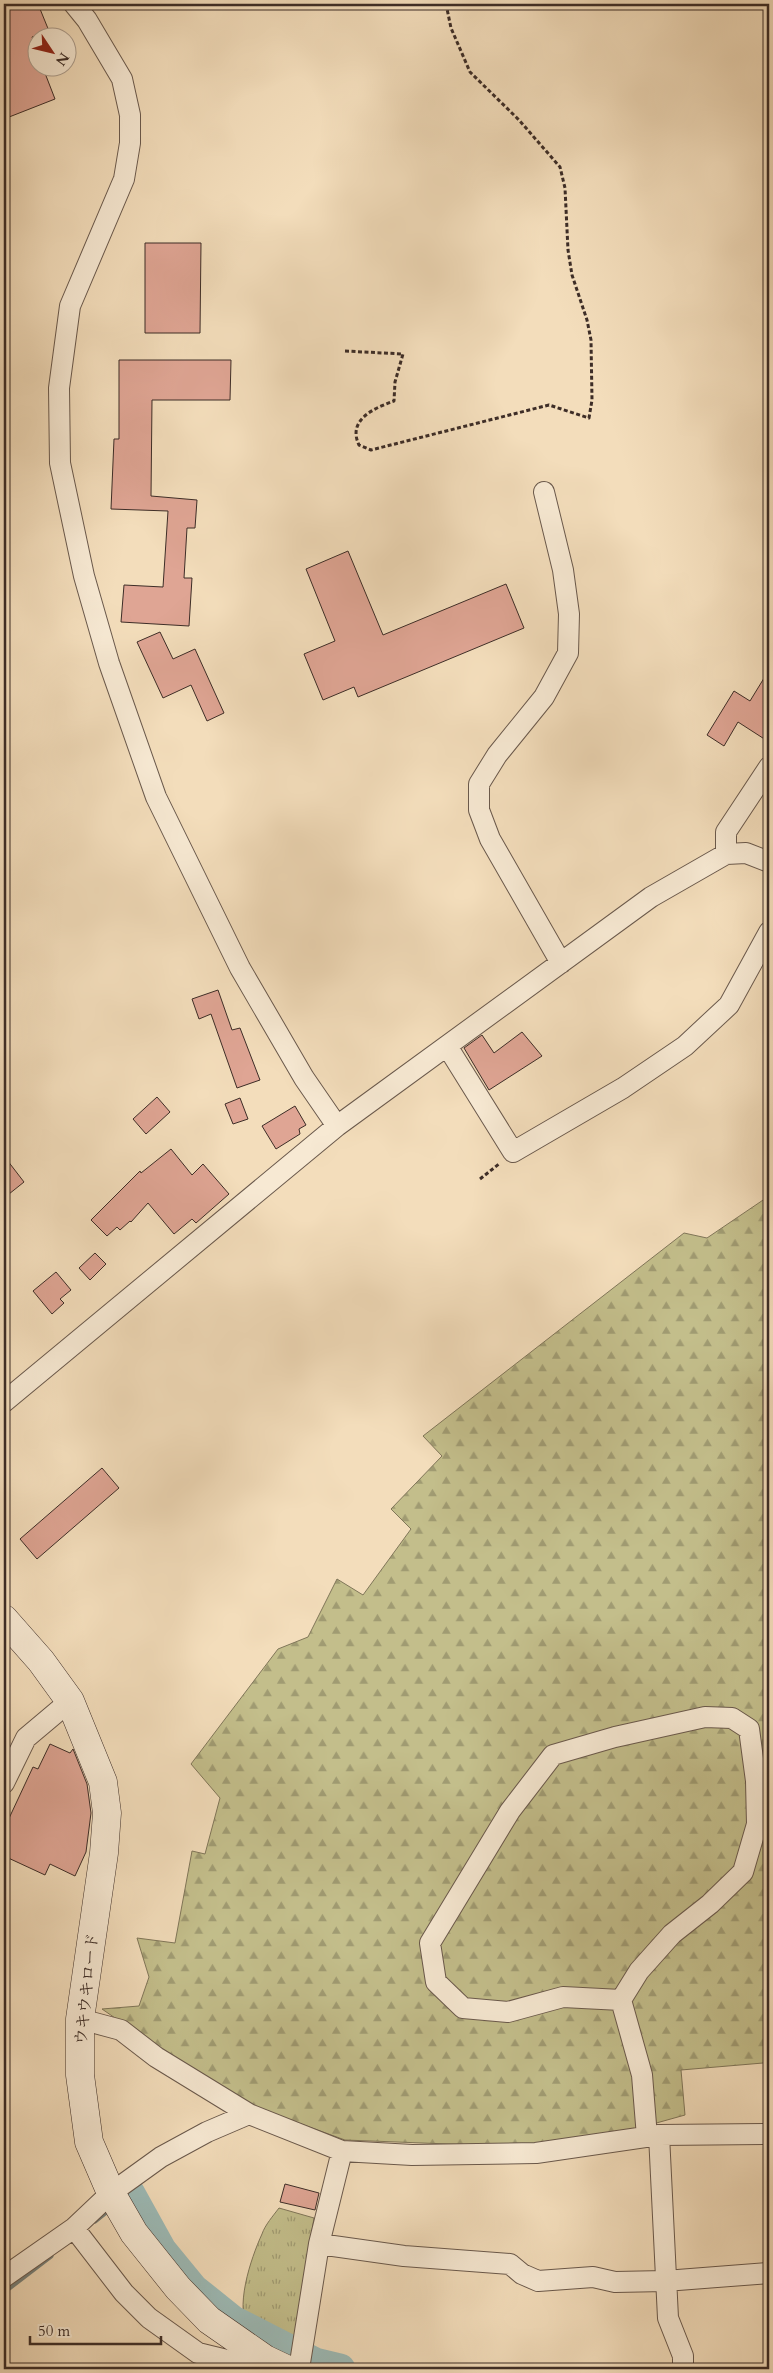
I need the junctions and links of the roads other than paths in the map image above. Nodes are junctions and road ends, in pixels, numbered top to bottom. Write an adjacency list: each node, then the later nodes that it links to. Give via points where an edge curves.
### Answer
1 (74, 4): 9 (street, via 122,79 130,115 130,143 124,178 70,306 59,388 60,462 84,576 109,663 156,797 240,968 304,1078)
2 (544, 492): 7 (street, via 570,614 568,652 544,697 497,755 479,784 478,810 490,839)
3 (769, 767): 4 (street, via 726,832)
4 (726, 854): 5 (street, via 746,853); 7 (street, via 651,897)
5 (769, 862)
6 (769, 932): 8 (street, via 729,1005 685,1046 623,1088 513,1152)
7 (561, 963): 8 (street)
8 (447, 1046): 9 (street)
9 (337, 1126): 10 (street)
10 (4, 1402)
11 (4, 1619): 12 (street, ウキウキロード)
12 (70, 1701): 13 (street, via 26,1738); 15 (street, ウキウキロード, via 103,1782 107,1813)
13 (4, 1783)
14 (621, 2000): 14 (street, via 563,1997 508,2012 463,2008 436,1982 430,1943 510,1811 554,1756 615,1737 705,1717 732,1718 748,1729 756,1781 757,1824 742,1872 710,1904 672,1934 639,1971); 18 (street, via 642,2075)
15 (80, 2019): 16 (street, via 121,2030 156,2057); 20 (street, ウキウキロード, via 80,2075 89,2142)
16 (249, 2114): 19 (street); 20 (street, via 162,2157)
17 (769, 2134): 18 (street)
18 (653, 2136): 19 (street, via 536,2153 412,2155); 25 (street)
19 (342, 2151): 22 (street)
20 (111, 2193): 21 (street); 26 (street, ウキウキロード, via 134,2233 178,2288 209,2320)
21 (74, 2228): 24 (street); 26 (street, via 124,2293 149,2318 198,2353 235,2362)
22 (319, 2244): 25 (street, via 404,2256 510,2264 538,2281 593,2277 615,2282); 27 (street)
23 (769, 2273): 25 (street)
24 (4, 2276)
25 (665, 2281): 28 (street, via 668,2318 683,2356)
26 (276, 2364)
27 (299, 2369)
28 (683, 2369)

